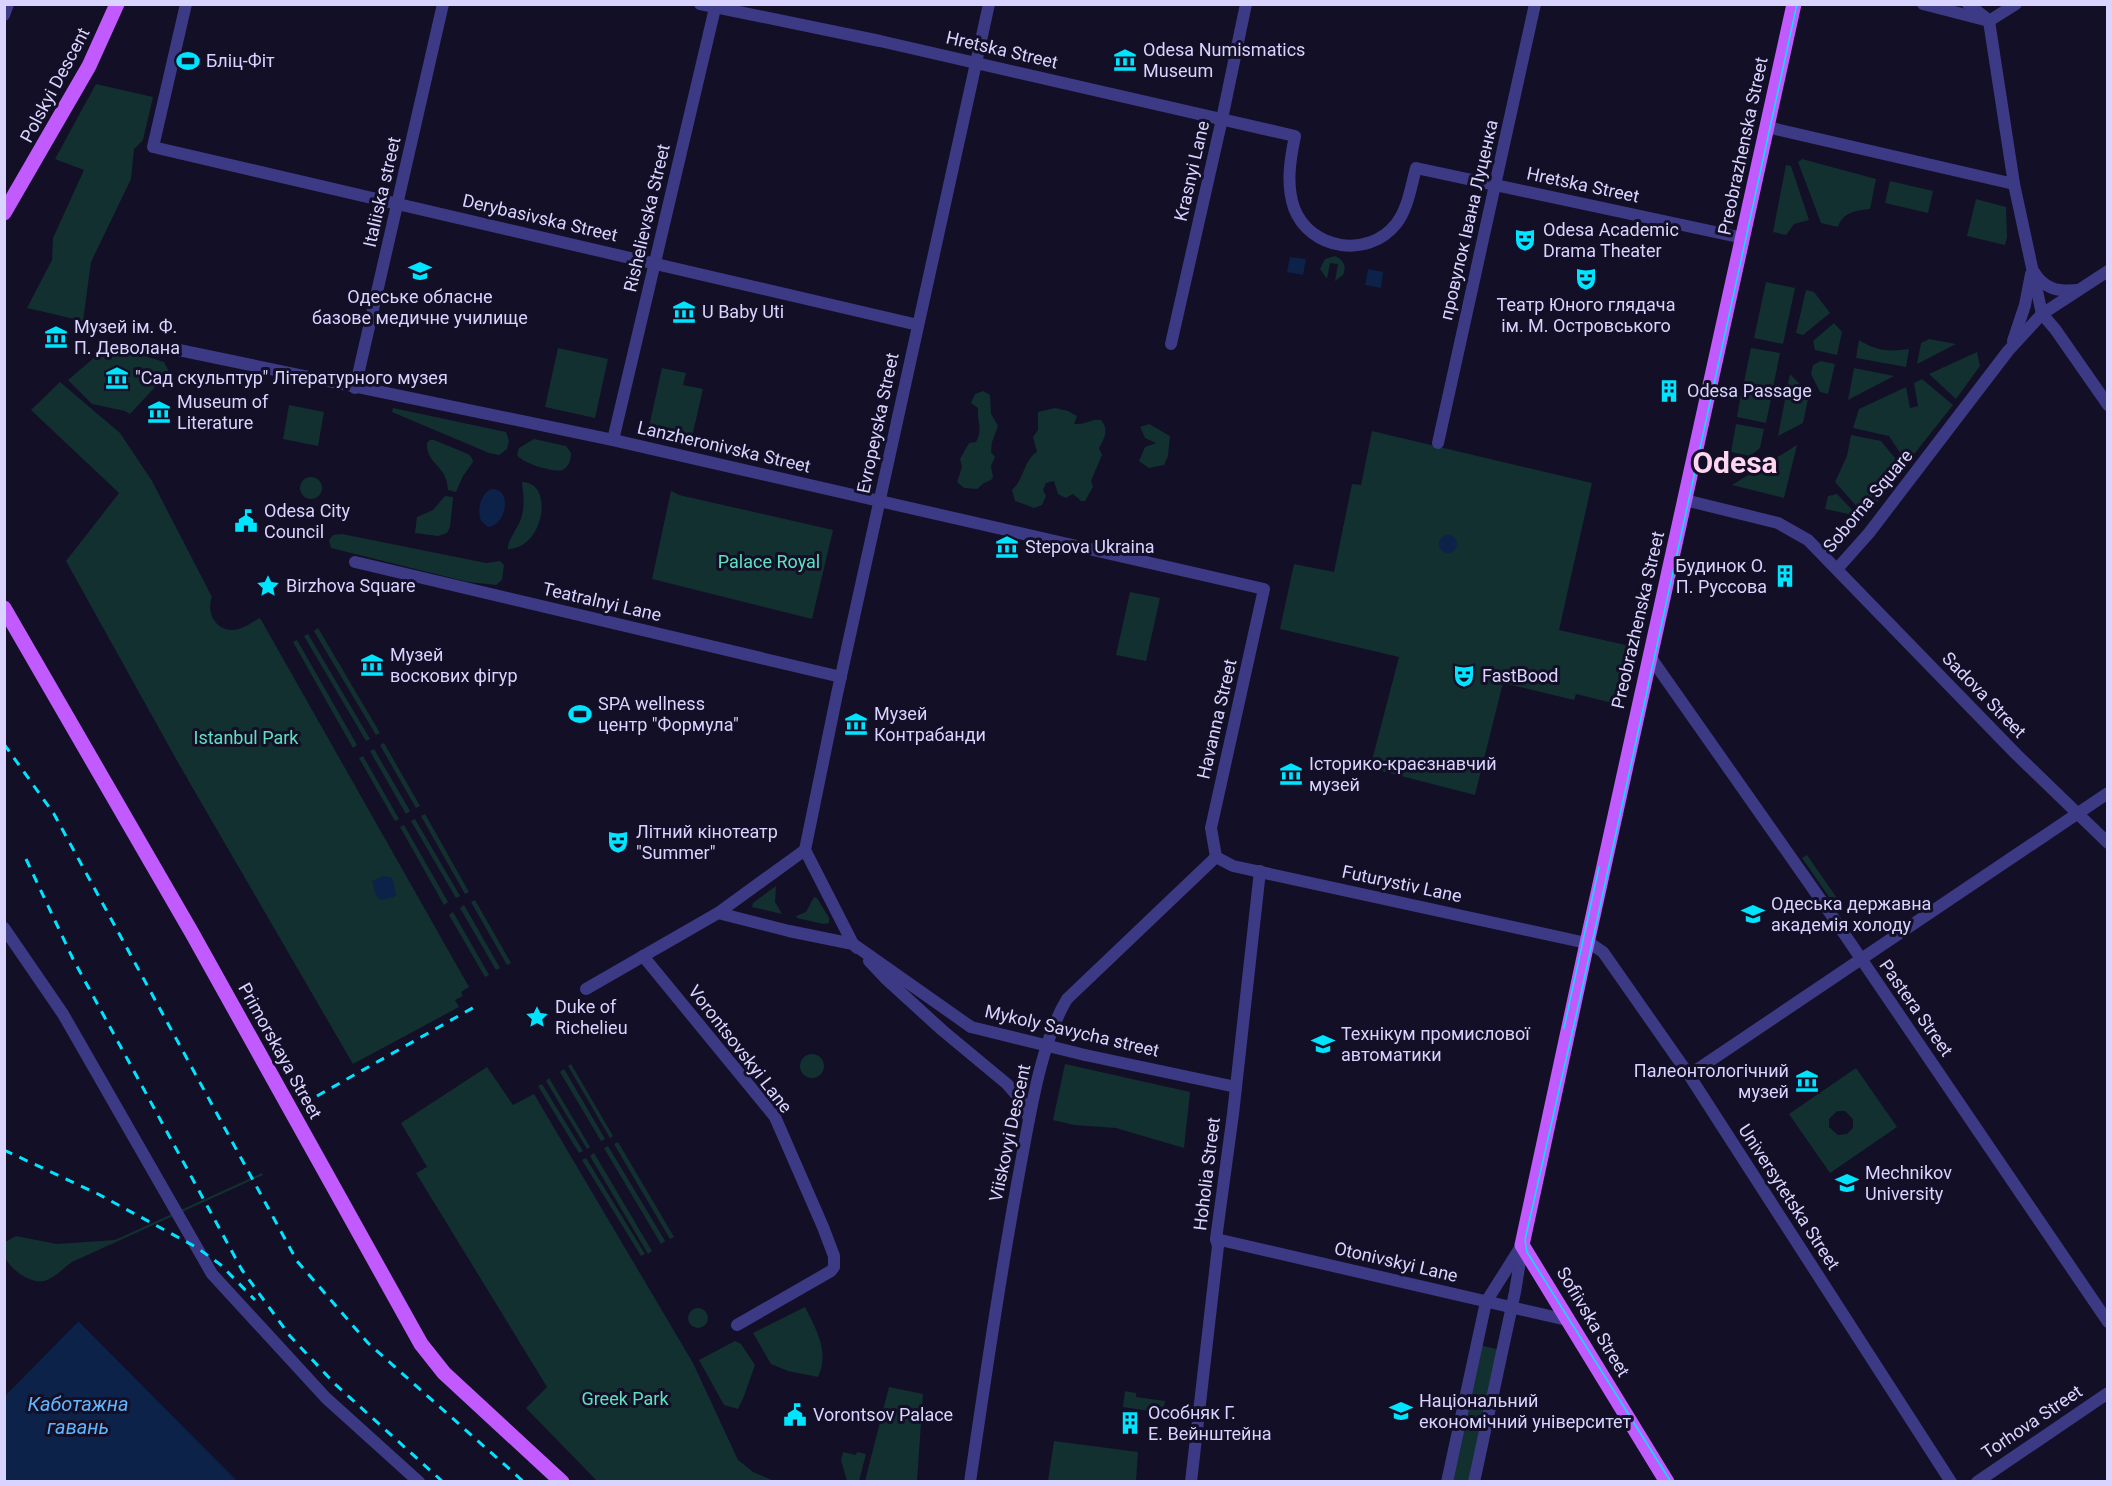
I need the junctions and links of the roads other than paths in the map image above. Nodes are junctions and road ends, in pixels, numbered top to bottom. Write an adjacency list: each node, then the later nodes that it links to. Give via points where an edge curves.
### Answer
1 (8, 4): 14 (street)
2 (117, 4): 22 (main road, Polskyi Descent, via 89,66)
3 (186, 4): 21 (street, Derybasivska Street, via 153,147)
4 (443, 4): 21 (street, Italiiska street)
5 (700, 4): 13 (street, Hretska Street)
6 (988, 4): 16 (street, Evropeyska Street)
7 (1246, 4): 17 (street, Krasnyi Lane)
8 (1535, 4): 20 (street, провулок Івана Луценка)
9 (1794, 4): 18 (main road, Preobrazhenska Street)
10 (1923, 4): 15 (street)
11 (1968, 4): 15 (street)
12 (2016, 4): 15 (street)
13 (716, 6): 16 (street, Hretska Street); 24 (street, Rishelievska Street)
14 (4, 15)
15 (1989, 21): 19 (street, Soborna Square)
16 (976, 63): 17 (street, Hretska Street); 29 (street, Evropeyska Street)
17 (1222, 119): 20 (street, Hretska Street, via 1295,136 1289,176 1295,210 1308,229 1338,245 1360,246 1389,231 1403,213 1416,168); 30 (street, Krasnyi Lane)
18 (1767, 127): 19 (street); 23 (main road, Preobrazhenska Street)
19 (2014, 184): 25 (street, Soborna Square)
20 (1495, 185): 23 (street, Hretska Street); 36 (street, провулок Івана Луценка)
21 (397, 204): 24 (street, Derybasivska Street); 33 (street, Italiiska street)
22 (4, 213)
23 (1743, 238): 37 (main road, Preobrazhenska Street)
24 (655, 264): 29 (street, Derybasivska Street); 35 (street, Rishelievska Street)
25 (2032, 270): 27 (street, via 2051,289); 28 (street, Soborna Square); 32 (street, Soborna Square, via 2018,328)
26 (2108, 271): 27 (street)
27 (2079, 290): 28 (street)
28 (2042, 314): 32 (street, Soborna Square); 34 (street)
29 (918, 325): 38 (street, Evropeyska Street)
30 (1171, 344)
31 (174, 349): 33 (street, Lanzheronivska Street)
32 (2008, 351): 40 (street, Soborna Square)
33 (355, 388): 35 (street, Lanzheronivska Street)
34 (2108, 405)
35 (613, 440): 38 (street, Lanzheronivska Street)
36 (1438, 443)
37 (1685, 500): 40 (street, Soborna Square, via 1778,523 1808,540); 43 (main road, Preobrazhenska Street)
38 (880, 501): 41 (street, Lanzheronivska Street); 44 (street, Evropeyska Street)
39 (355, 562): 44 (street, Teatralnyi Lane)
40 (1837, 569): 46 (street, Sadova Street)
41 (1264, 589): 49 (street, Havanna Street, via 1212,828)
42 (4, 608): 70 (main road, Primorskaya Street, via 192,933 421,1344 444,1373)
43 (1651, 658): 53 (main road, Preobrazhenska Street); 56 (street, Pastera Street)
44 (841, 677): 48 (street, Evropeyska Street)
45 (2108, 794): 46 (street)
46 (2078, 814): 47 (street, Sadova Street); 56 (street)
47 (2108, 843)
48 (805, 850): 51 (street); 54 (street)
49 (1216, 857): 50 (street, Futurystiv Lane, via 1233,866); 60 (street, Viiskovyi Descent, via 1067,999 1055,1020)
50 (1260, 871): 53 (street, Futurystiv Lane); 59 (street, Hoholia Street)
51 (718, 913): 54 (street); 55 (street)
52 (4, 928): 69 (street, via 63,1014 204,1262 326,1398)
53 (1584, 942): 58 (street, Universytetska Street, via 1603,952); 62 (main road, Preobrazhenska Street)
54 (853, 944): 59 (street, Mykoly Savycha street, bridge, via 971,1027); 60 (street, via 911,1002 1006,1084 1021,1100)
55 (643, 956): 57 (street); 67 (street, Vorontsovskyi Lane, via 775,1117 834,1256 831,1271)
56 (1861, 960): 58 (street); 66 (street, Pastera Street)
57 (586, 989)
58 (1689, 1075): 76 (street, Universytetska Street)
59 (1236, 1087): 61 (street, Hoholia Street)
60 (1029, 1119): 71 (street, Viiskovyi Descent)
61 (1216, 1239): 63 (street, Otonivskyi Lane); 72 (street, Hoholia Street)
62 (1522, 1245): 63 (street, Preobrazhenska Street); 64 (street, Preobrazhenska Street); 65 (main road, Sofiivska Street)
63 (1486, 1302): 64 (street, Otonivskyi Lane); 73 (street, Preobrazhenska Street)
64 (1512, 1308): 65 (street, Otonivskyi Lane); 74 (street, Preobrazhenska Street)
65 (1567, 1320): 75 (main road, Sofiivska Street)
66 (2108, 1322)
67 (737, 1325)
68 (2108, 1393): 77 (street, Torhova Street)
69 (419, 1482)
70 (562, 1482)
71 (970, 1482)
72 (1191, 1482)
73 (1447, 1482)
74 (1474, 1482)
75 (1667, 1482)
76 (1951, 1482)
77 (1977, 1482)

